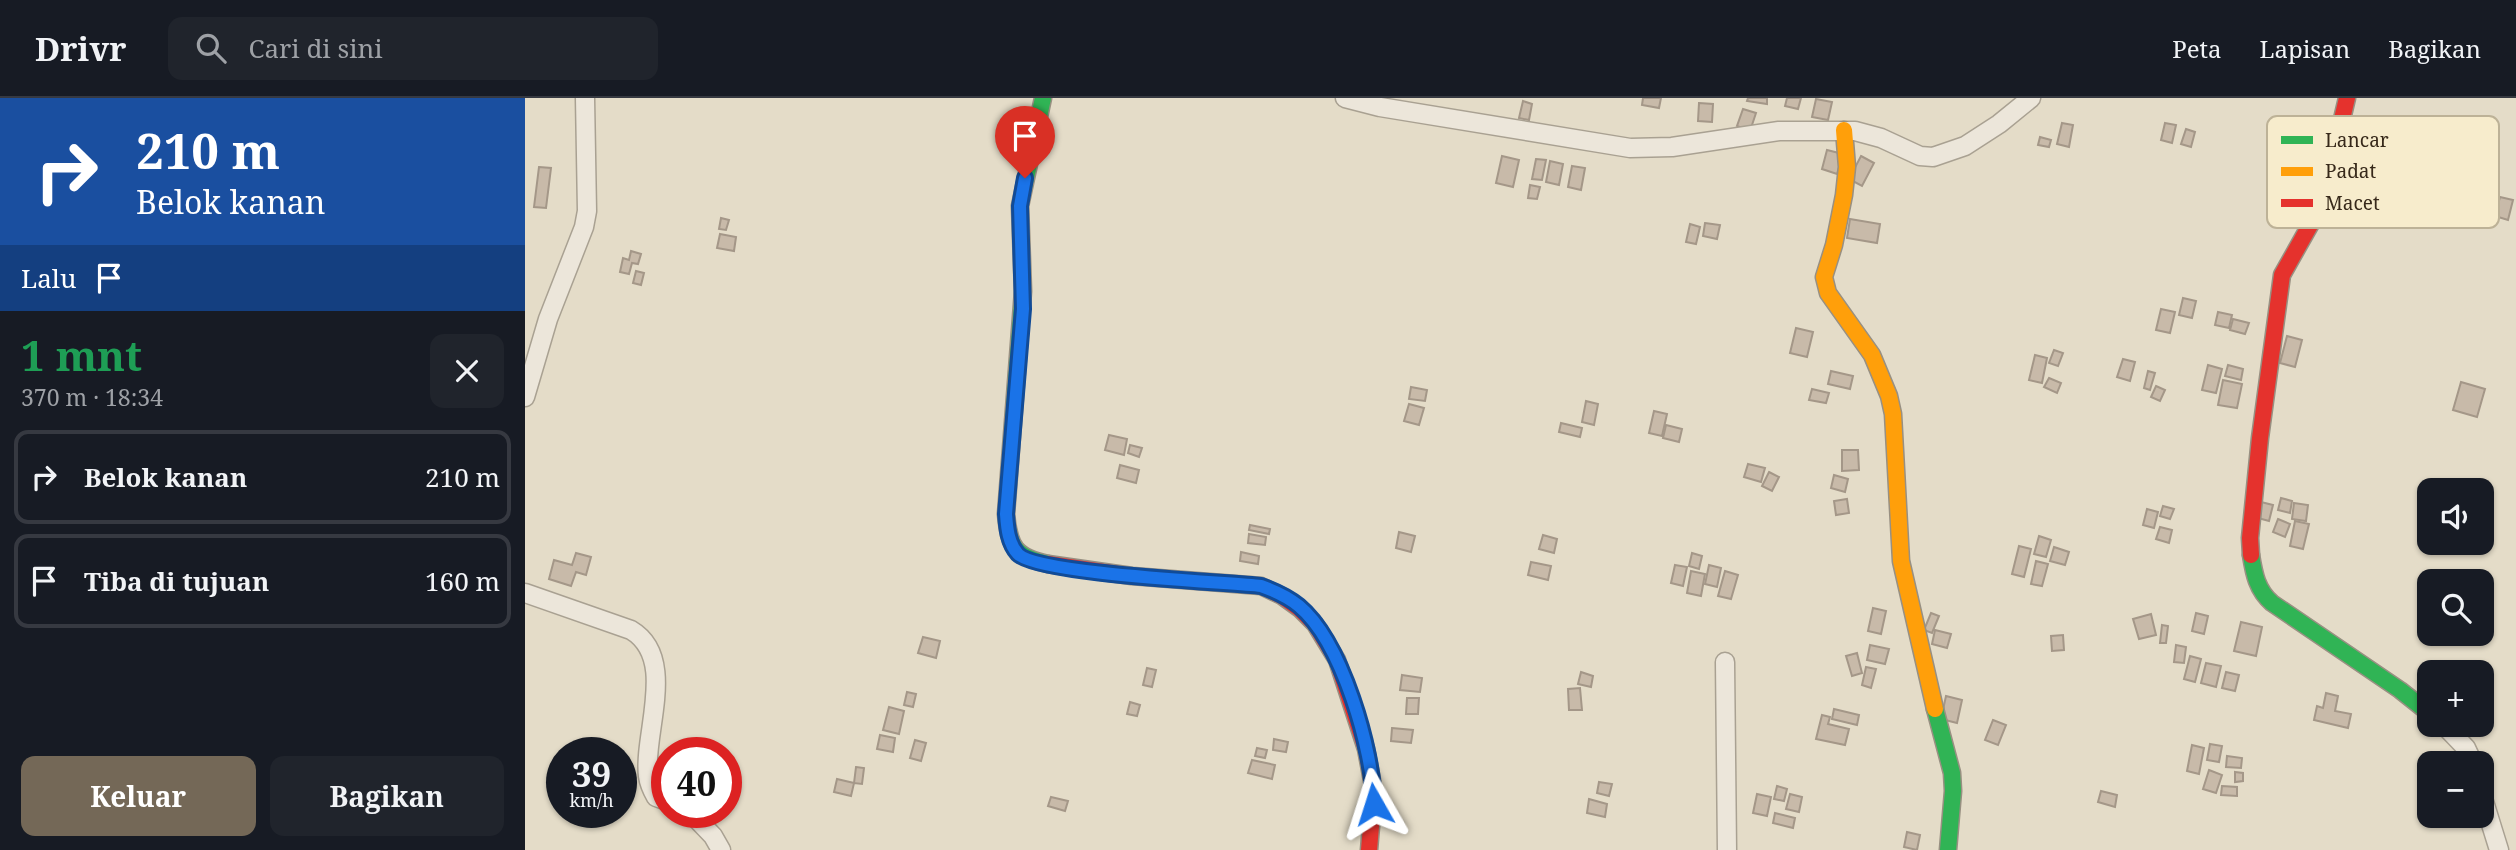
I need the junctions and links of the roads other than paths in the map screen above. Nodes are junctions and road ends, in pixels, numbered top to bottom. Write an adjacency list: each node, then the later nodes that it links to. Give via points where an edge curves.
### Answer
1 (585, 98): 9 (street, via 585,227 548,319)
2 (1043, 98): 19 (street, via 1020,206 1023,291 1006,514 1009,537 1018,554 1041,564 1261,586 1300,607 1339,663 1364,740 1374,789)
3 (1345, 98): 7 (street, via 1630,148 1672,147 1779,131)
4 (2031, 98): 7 (street, via 1965,146 1933,157)
5 (2347, 98): 6 (street)
6 (2343, 116)
7 (1844, 130): 21 (street, via 1844,195 1824,277 1828,293 1872,355 1893,414 1901,561 1952,773)
8 (2308, 228): 12 (street, via 2282,275 2253,498 2251,557 2257,583 2272,603)
9 (525, 397)
10 (525, 593): 15 (street, via 631,630 649,646 656,682 647,775)
11 (1725, 662): 20 (street)
12 (2417, 704)
13 (2455, 737): 14 (street)
14 (2467, 751)
15 (651, 785)
16 (705, 828): 18 (street)
17 (2492, 828): 22 (street)
18 (721, 850)
19 (1369, 850)
20 (1727, 850)
21 (1948, 850)
22 (2499, 850)

